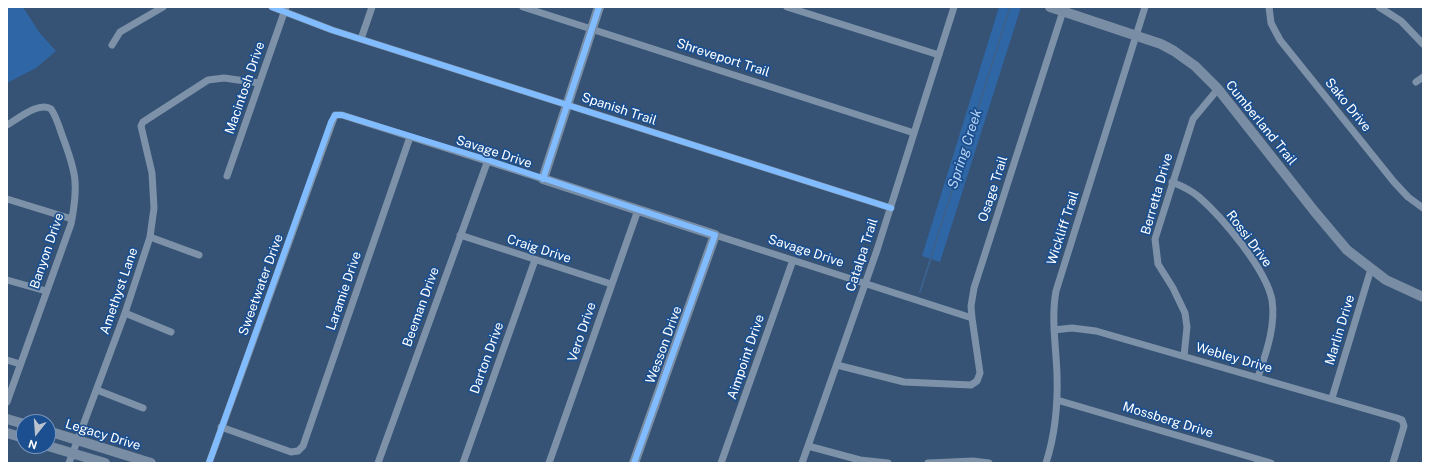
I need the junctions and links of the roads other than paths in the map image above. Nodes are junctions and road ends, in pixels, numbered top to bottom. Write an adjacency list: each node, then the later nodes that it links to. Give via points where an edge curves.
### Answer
1 (163, 7): 18 (street, via 120,32)
2 (272, 7): 12 (street, Spanish Trail)
3 (372, 7): 16 (street)
4 (523, 7): 14 (street, Shreveport Trail)
5 (599, 7): 14 (street)
6 (787, 7): 19 (street)
7 (954, 7): 19 (street, Catalpa Trail)
8 (1050, 7): 13 (street, Cumberland Trail)
9 (1145, 7): 15 (street, Wickliff Trail)
10 (1268, 7): 35 (street, Sako Drive, via 1271,23 1280,40 1394,182)
11 (1379, 7): 17 (street, via 1402,21)
12 (286, 9): 16 (street, Spanish Trail, via 332,30); 22 (street, Macintosh Drive)
13 (1063, 9): 15 (street, Cumberland Trail); 51 (street, Osage Trail, via 974,288)
14 (592, 29): 24 (street); 27 (street, Shreveport Trail)
15 (1137, 36): 23 (street, Cumberland Trail, via 1161,44 1181,55); 52 (street, Wickliff Trail, via 1056,291 1053,309)
16 (361, 39): 24 (street, Spanish Trail)
17 (1423, 44)
18 (112, 45)
19 (939, 55): 27 (street, Catalpa Trail)
20 (1423, 77): 21 (street)
21 (1416, 82)
22 (260, 83): 30 (street, Macintosh Drive); 40 (street, Amethyst Lane, via 224,78 208,80 143,122 141,126 150,158 154,190)
23 (1218, 89): 32 (street, Berretta Drive, via 1193,120); 44 (street, Cumberland Trail, via 1329,229 1348,250)
24 (567, 104): 31 (street); 34 (street, Spanish Trail)
25 (335, 115): 28 (street, Savage Drive); 64 (street, Sweetwater Drive)
26 (7, 125): 37 (street, Banyon Drive, via 38,108 49,107 53,111 74,166 76,199)
27 (914, 133): 34 (street, Catalpa Trail)
28 (410, 137): 29 (street, Savage Drive); 64 (street, Laramie Drive, via 303,446 298,451 291,452)
29 (488, 160): 31 (street, Savage Drive); 38 (street, Beeman Drive)
30 (227, 176)
31 (543, 179): 36 (street, Savage Drive)
32 (1172, 182): 54 (street, Berretta Drive, via 1157,230 1155,248 1158,264 1185,313 1187,327); 58 (street, Rossi Drive, via 1192,192 1207,204 1257,266 1266,282 1272,300 1272,322)
33 (7, 199): 37 (street)
34 (890, 208): 47 (street, Catalpa Trail)
35 (1423, 208)
36 (638, 210): 39 (street, Savage Drive); 46 (street, Vero Drive)
37 (72, 218): 48 (street, Banyon Drive)
38 (460, 235): 42 (street, Craig Drive); 73 (street, Beeman Drive)
39 (715, 235): 43 (street, Savage Drive); 76 (street, Wesson Drive)
40 (150, 237): 41 (street); 50 (street, Amethyst Lane)
41 (199, 255)
42 (534, 260): 46 (street, Craig Drive); 74 (street, Darton Drive)
43 (793, 260): 47 (street, Savage Drive); 77 (street, Aimpoint Drive)
44 (1371, 269): 49 (street, Cumberland Trail, via 1386,280); 60 (street, Marlin Drive)
45 (7, 280): 48 (street)
46 (611, 284): 75 (street, Vero Drive)
47 (866, 284): 51 (street, Savage Drive); 57 (street, Catalpa Trail)
48 (46, 291): 56 (street, Banyon Drive)
49 (1423, 297)
50 (125, 313): 53 (street); 59 (street, Amethyst Lane)
51 (972, 318): 57 (street, Osage Trail, via 980,372 977,381 971,385 916,384)
52 (1054, 330): 54 (street, Webley Drive, via 1094,330); 61 (street, Wickliff Trail)
53 (172, 332)
54 (1184, 356): 58 (street, Webley Drive)
55 (7, 360): 56 (street)
56 (20, 364): 62 (street, Banyon Drive)
57 (837, 365): 67 (street, Catalpa Trail)
58 (1258, 377): 60 (street, Webley Drive)
59 (97, 390): 63 (street); 66 (street, Amethyst Lane)
60 (1332, 398): 84 (street, Webley Drive, via 1397,418 1404,423)
61 (1057, 400): 82 (street, Wickliff Trail, via 1054,435); 83 (street, Mossberg Drive)
62 (7, 402)
63 (143, 408)
64 (222, 427): 72 (street, Sweetwater Drive)
65 (56, 433): 66 (street, Legacy Drive)
66 (78, 440): 69 (street, Amethyst Lane); 71 (street, Legacy Drive)
67 (808, 446): 78 (street, Catalpa Trail); 79 (street, via 854,458)
68 (56, 450): 69 (street, Legacy Drive)
69 (71, 458): 70 (street, Legacy Drive)
70 (105, 463)
71 (151, 463)
72 (209, 463)
73 (378, 463)
74 (463, 463)
75 (548, 463)
76 (634, 463)
77 (722, 463)
78 (802, 463)
79 (888, 463)
80 (928, 463): 81 (street)
81 (989, 463)
82 (1046, 463)
83 (1271, 463)
84 (1393, 463)

